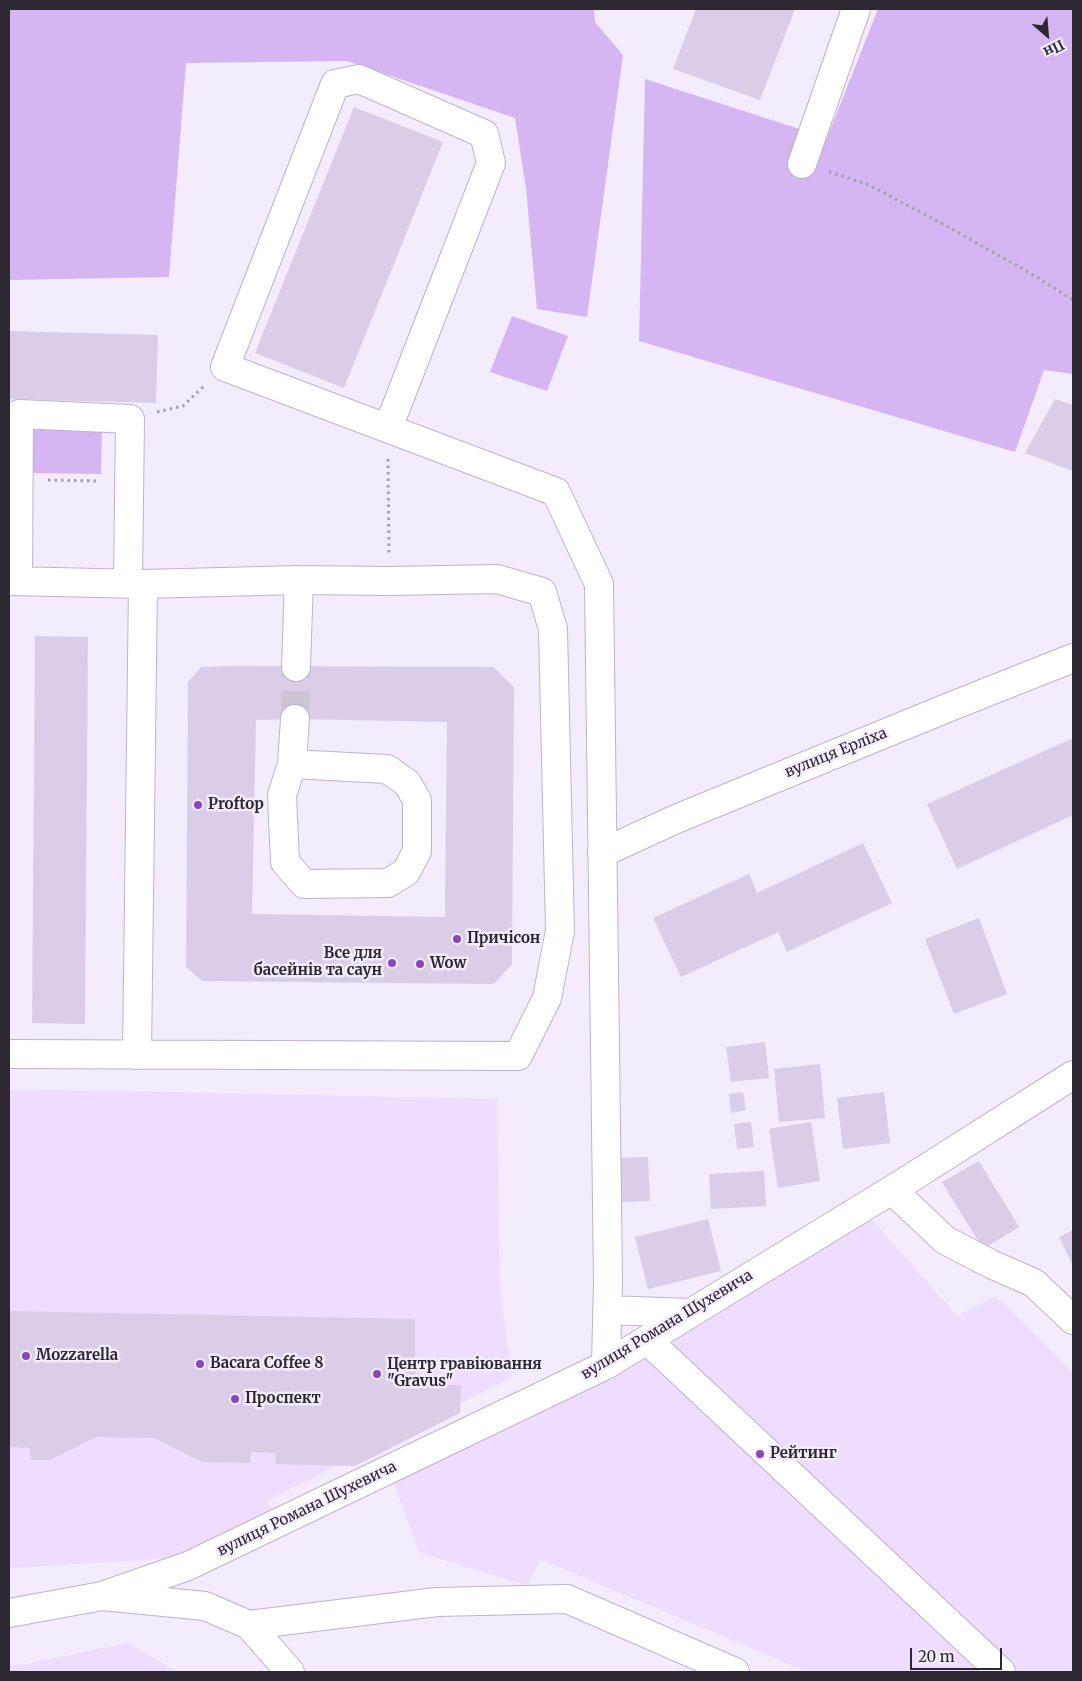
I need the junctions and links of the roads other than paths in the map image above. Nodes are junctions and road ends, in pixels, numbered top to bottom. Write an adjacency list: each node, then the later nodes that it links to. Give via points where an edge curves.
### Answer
1 (856, 9): 2 (street)
2 (802, 164)
3 (388, 428): 3 (street, via 491,162 484,134 359,79 335,84 225,366); 11 (street, via 556,492 599,584)
4 (299, 580): 6 (street); 8 (street); 13 (street, via 497,579 542,592 553,629 560,931 547,998 518,1056)
5 (13, 581): 6 (street); 6 (street, via 19,414 130,419)
6 (135, 583): 13 (street)
7 (1073, 658): 11 (street, вулиця Ерліха, via 676,818)
8 (296, 667)
9 (295, 719): 10 (street)
10 (292, 764): 10 (street, via 282,795 285,862 304,884 388,883 406,872 417,851 417,800 407,783 387,770)
11 (602, 854): 16 (street)
12 (9, 1054): 13 (street)
13 (137, 1055)
14 (1073, 1075): 15 (street, вулиця Романа Шухевича)
15 (892, 1190): 17 (street, вулиця Романа Шухевича); 18 (street, via 945,1240 1034,1283)
16 (607, 1310): 17 (street); 20 (street)
17 (690, 1313): 19 (street, вулиця Романа Шухевича)
18 (1071, 1315)
19 (647, 1340): 20 (street, вулиця Романа Шухевича); 26 (street)
20 (606, 1365): 21 (street, вулиця Романа Шухевича, via 188,1566)
21 (102, 1596): 22 (street); 23 (street, via 205,1606)
22 (9, 1613)
23 (249, 1625): 24 (street); 25 (street, via 437,1602 567,1599)
24 (290, 1672)
25 (735, 1672)
26 (1002, 1672)

